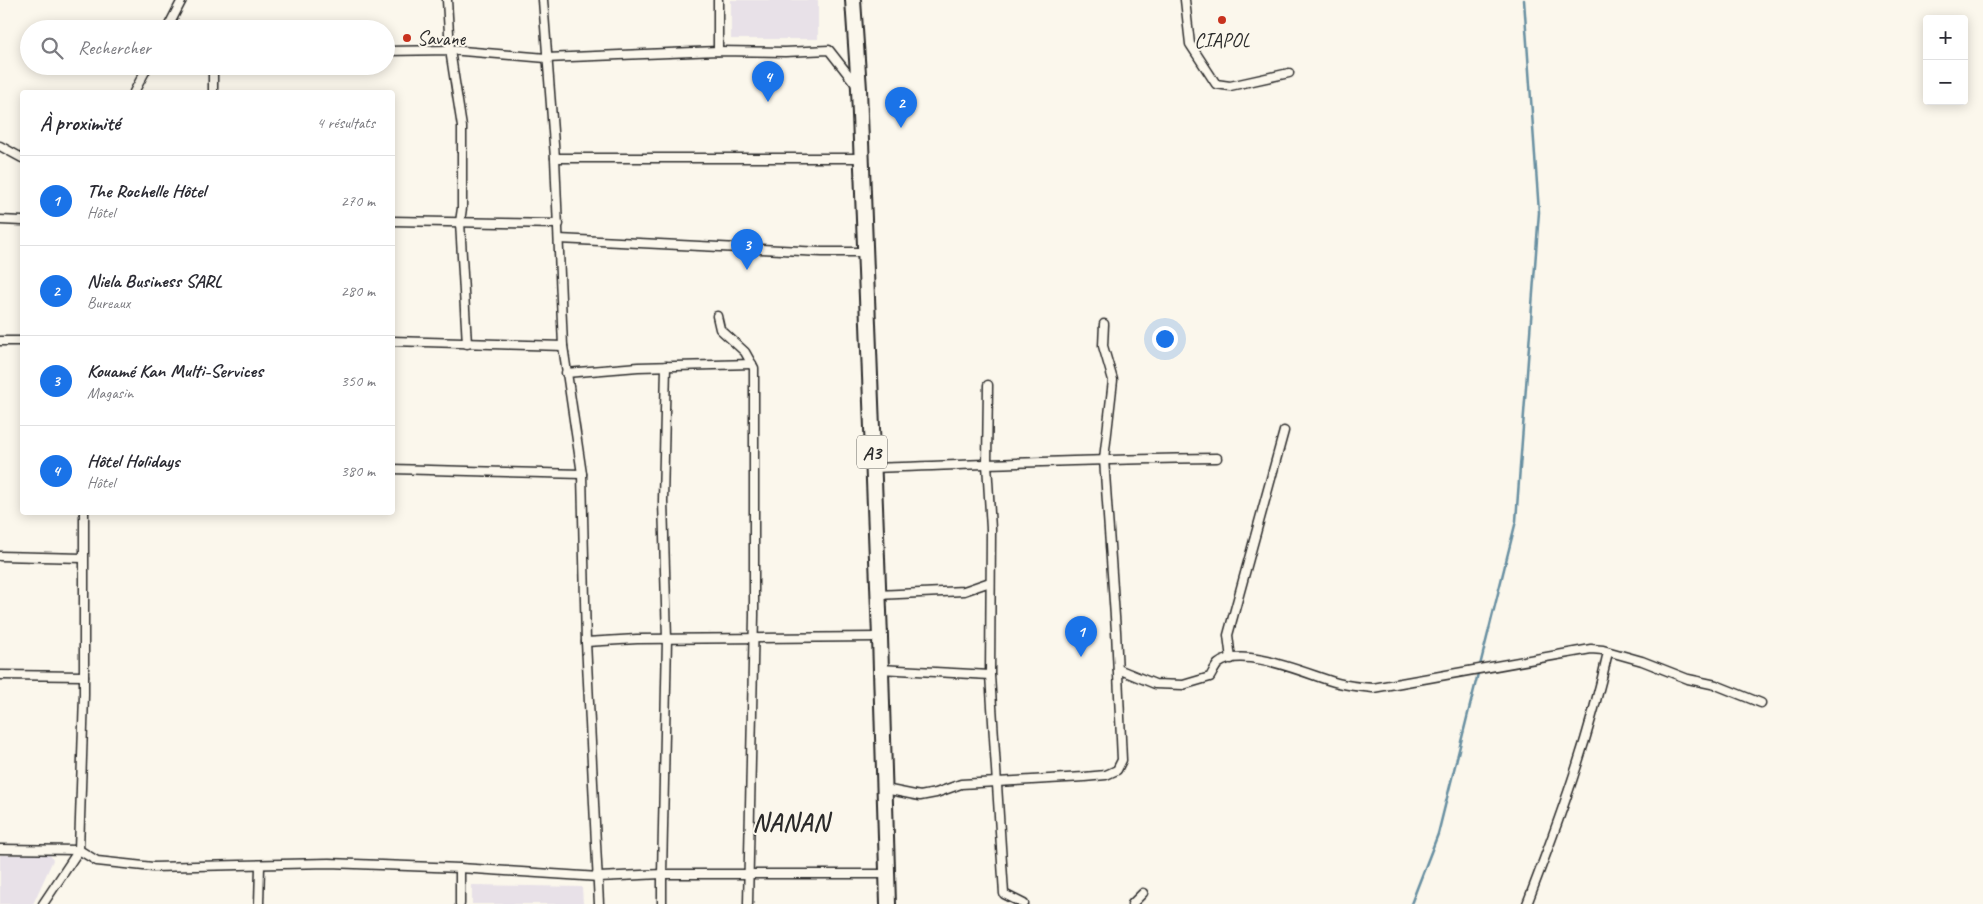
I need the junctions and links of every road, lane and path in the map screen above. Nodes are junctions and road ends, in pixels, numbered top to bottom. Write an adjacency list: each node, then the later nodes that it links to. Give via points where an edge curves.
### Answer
1 (182, 0): 7 (street)
2 (447, 0): 8 (street)
3 (543, 0): 11 (street)
4 (718, 0): 10 (street)
5 (854, 0): 15 (highway, A3)
6 (1185, 0): 12 (street, via 1190,44 1216,84 1230,86)
7 (172, 20)
8 (450, 50): 9 (street); 11 (street); 25 (street, via 462,127)
9 (395, 51)
10 (718, 51): 11 (street); 15 (street, via 829,50)
11 (546, 58): 20 (street)
12 (1289, 73)
13 (143, 75): 16 (street)
14 (213, 75): 17 (street)
15 (859, 89): 21 (highway, A3)
16 (135, 90)
17 (213, 90)
18 (0, 146): 19 (street)
19 (20, 157)
20 (555, 158): 21 (street); 26 (street)
21 (861, 158): 28 (highway, A3)
22 (0, 220): 23 (street)
23 (20, 221)
24 (395, 221): 25 (street)
25 (460, 222): 26 (street); 34 (street)
26 (559, 224): 27 (street)
27 (559, 239): 28 (street); 35 (street)
28 (865, 252): 45 (highway, A3)
29 (717, 316): 36 (street, via 720,329 745,352)
30 (1104, 324): 42 (street, via 1103,346 1113,380)
31 (0, 341): 32 (street)
32 (20, 341)
33 (395, 341): 34 (street)
34 (467, 344): 35 (street)
35 (563, 346): 38 (street)
36 (752, 364): 37 (street); 54 (street, via 756,525)
37 (666, 366): 38 (street); 53 (street, via 663,501)
38 (566, 372): 46 (street)
39 (988, 385): 43 (street)
40 (1284, 431): 57 (street, via 1228,635)
41 (1217, 458): 42 (street)
42 (1104, 459): 43 (street); 59 (street)
43 (987, 464): 45 (street); 50 (street)
44 (395, 468): 46 (street)
45 (873, 468): 51 (highway, A3)
46 (582, 474): 55 (street)
47 (84, 515): 49 (street)
48 (0, 556): 49 (street)
49 (84, 558): 62 (street)
50 (990, 582): 51 (street, via 964,591); 61 (street)
51 (877, 595): 52 (highway, A3)
52 (880, 637): 54 (street); 58 (highway, A3)
53 (667, 639): 54 (street); 55 (street); 71 (street)
54 (754, 639): 70 (street)
55 (586, 642): 73 (street)
56 (1608, 652): 57 (street, via 1580,650 1373,688 1339,683 1270,661); 63 (street, via 1688,679 1716,684); 84 (street, via 1577,767)
57 (1231, 659): 59 (street, via 1218,664 1210,677 1183,685 1155,684)
58 (880, 669): 61 (street); 65 (highway, A3)
59 (1118, 669): 64 (street, via 1122,760 1117,770 1106,775)
60 (0, 675): 62 (street)
61 (990, 675): 64 (street)
62 (84, 676): 67 (street)
63 (1761, 703)
64 (998, 783): 65 (street, via 962,784 920,796); 82 (street, via 1004,894)
65 (885, 789): 72 (highway, A3)
66 (0, 849): 67 (street)
67 (79, 850): 68 (street, via 97,861 153,867); 75 (street)
68 (260, 866): 69 (street, via 330,863); 76 (street)
69 (460, 868): 73 (street); 77 (street)
70 (749, 873): 71 (street); 72 (street); 80 (street)
71 (662, 874): 73 (street); 79 (street)
72 (887, 874): 81 (highway, A3)
73 (600, 877): 78 (street)
74 (1144, 893): 83 (street)
75 (43, 904)
76 (259, 904)
77 (460, 904)
78 (600, 904)
79 (662, 904)
80 (748, 904)
81 (888, 904)
82 (1024, 904)
83 (1132, 904)
84 (1527, 904)

